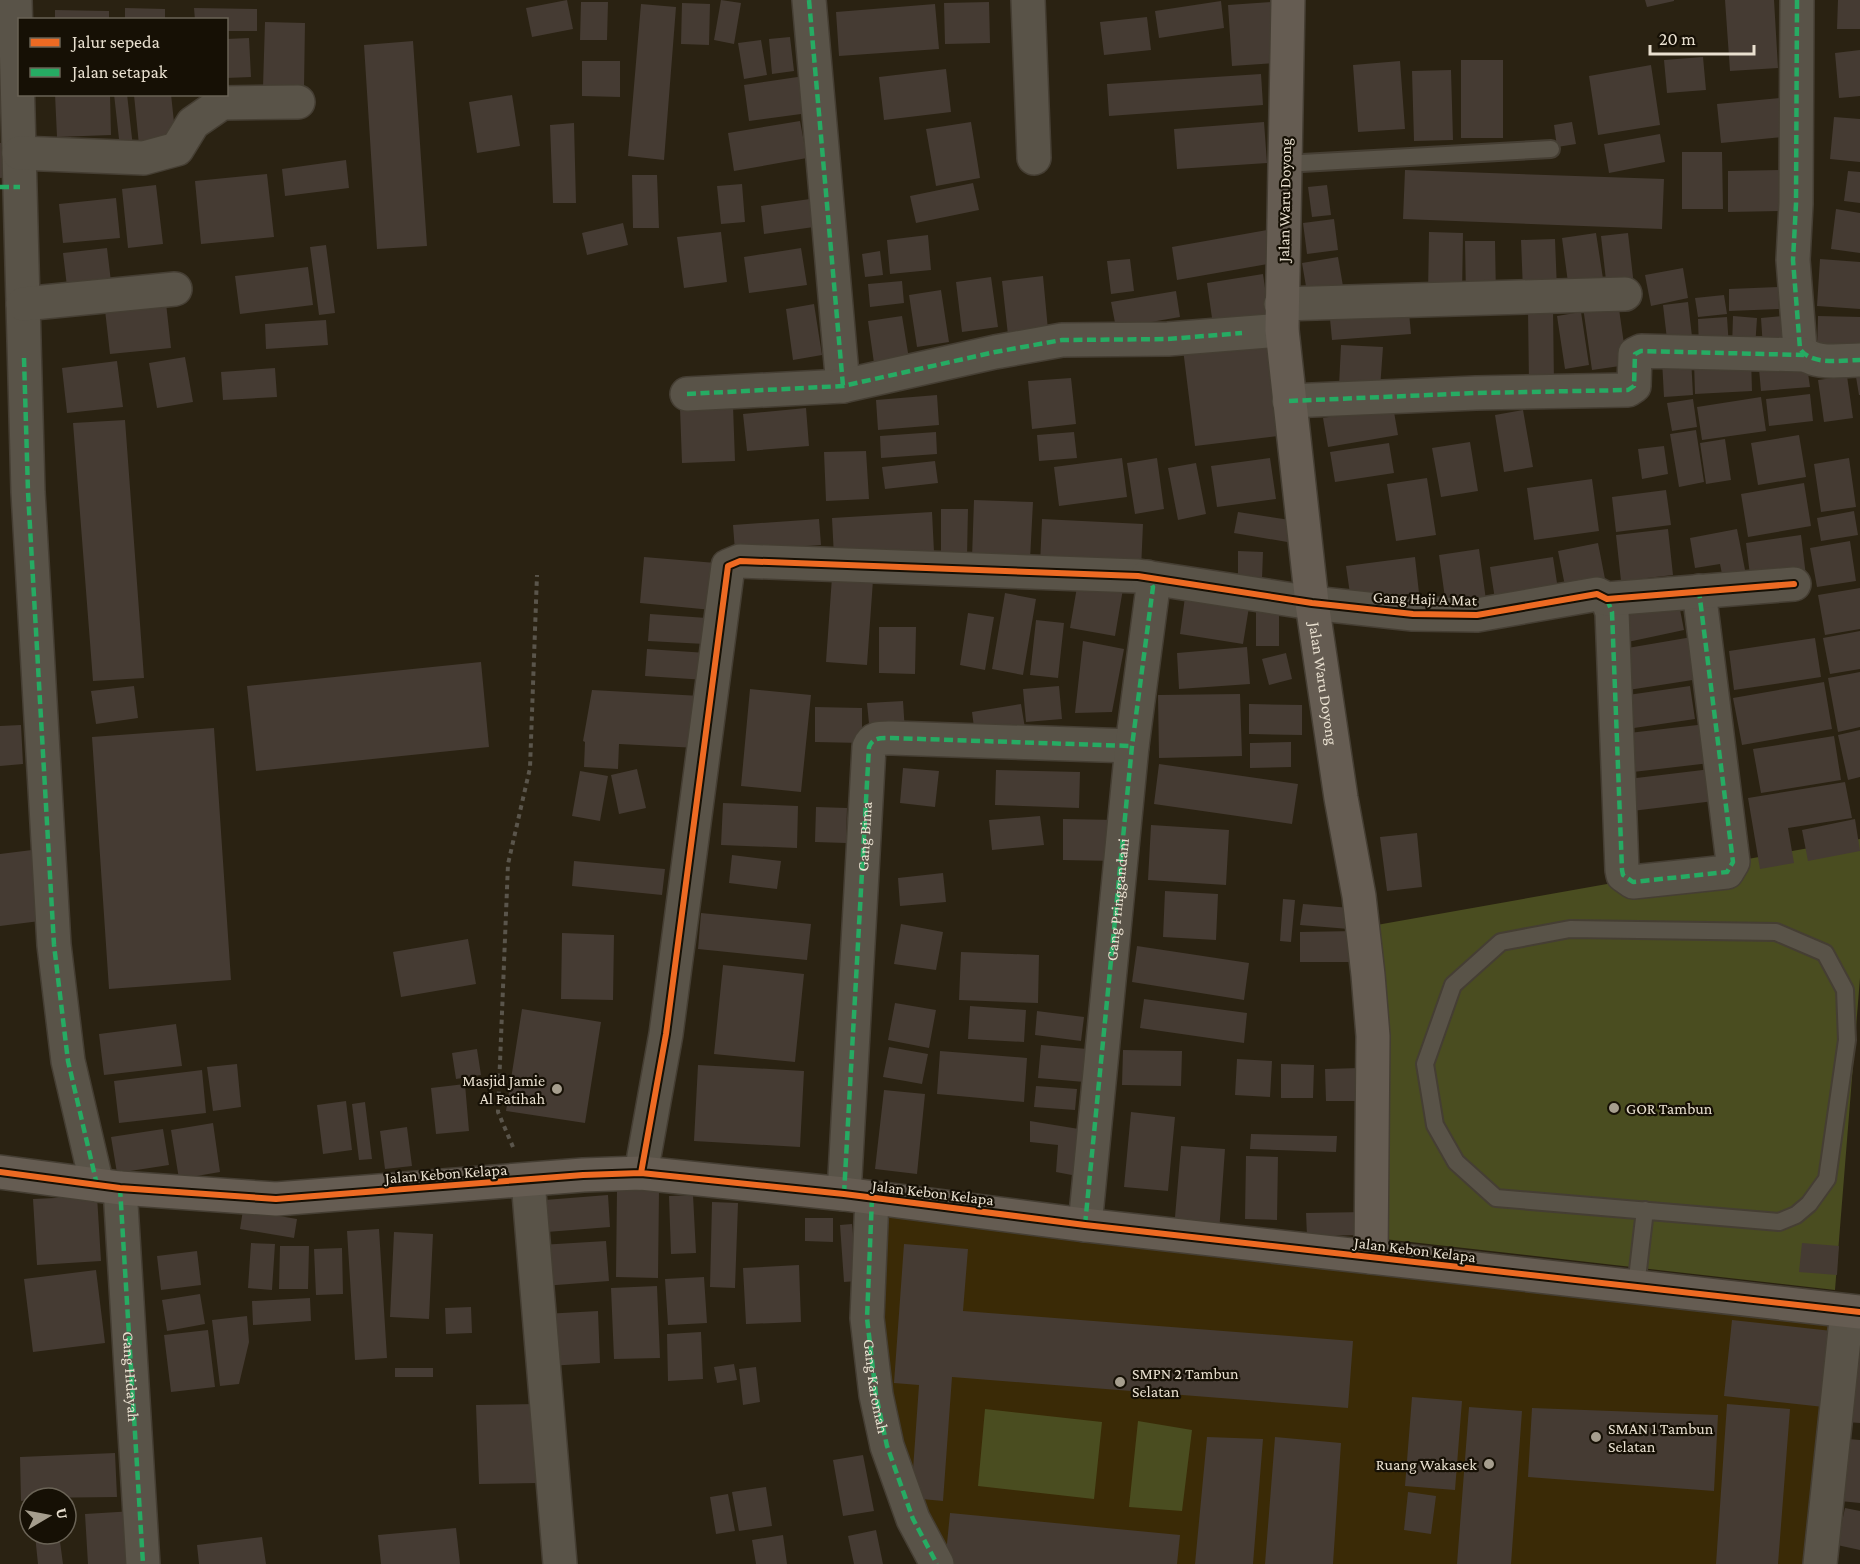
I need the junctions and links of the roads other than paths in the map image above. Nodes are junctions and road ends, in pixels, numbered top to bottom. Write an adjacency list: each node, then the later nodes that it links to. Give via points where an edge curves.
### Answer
1 (15, 0): 8 (street, Gang Hidayah)
2 (809, 0): 19 (street)
3 (1028, 0): 9 (street)
4 (1288, 0): 10 (street, Jalan Waru Doyong)
5 (1797, 0): 16 (street, via 1793,260 1800,349)
6 (298, 102): 8 (street, via 222,103 193,123 177,150 144,158)
7 (1551, 149): 10 (lane)
8 (19, 153): 11 (street, Gang Hidayah)
9 (1034, 158)
10 (1284, 164): 15 (street, Jalan Waru Doyong)
11 (10, 187): 14 (street, Gang Hidayah)
12 (175, 289): 14 (street)
13 (1625, 294): 15 (street)
14 (23, 304): 17 (street, Gang Hidayah)
15 (1281, 317): 19 (street, via 1168,339 1062,340); 21 (street, Jalan Waru Doyong)
16 (1804, 355): 18 (street, via 1815,360); 21 (street, via 1641,351 1635,354 1634,386 1628,390)
17 (12, 360): 31 (street, Gang Hidayah, via 31,539 54,945 68,1061)
18 (1860, 360)
19 (843, 387): 20 (street)
20 (687, 393)
21 (1290, 401): 26 (street, Jalan Waru Doyong)
22 (1147, 577): 26 (street, Gang Haji A Mat); 27 (street, Gang Pringgandani, via 1153,587); 29 (street, Gang Haji A Mat, via 740,561 728,566 666,1034)
23 (1794, 584): 24 (street, Gang Haji A Mat)
24 (1699, 591): 25 (street, Gang Haji A Mat); 25 (street, via 1733,862 1727,872 1633,882 1622,870 1612,612)
25 (1607, 599): 26 (street, Gang Haji A Mat, via 1597,594 1477,615 1413,614)
26 (1312, 603): 35 (street, Jalan Waru Doyong, via 1368,975 1373,1036)
27 (1132, 746): 32 (street, Gang Bima, via 892,738 871,741); 34 (street, Gang Pringgandani)
28 (0, 1172): 31 (street, Jalan Kebon Kelapa)
29 (641, 1173): 30 (street, Jalan Kebon Kelapa); 32 (street, Jalan Kebon Kelapa)
30 (528, 1181): 31 (street, Jalan Kebon Kelapa, via 276,1199); 39 (street)
31 (108, 1187): 38 (street, Gang Hidayah)
32 (858, 1196): 34 (street, Jalan Kebon Kelapa); 40 (street, Gang Karomah, via 876,1395 894,1467 913,1519)
33 (1645, 1210): 33 (lane, via 1779,1222 1809,1204 1827,1179 1847,1040 1845,990 1825,953 1776,932 1570,929 1501,942 1453,985 1425,1064 1435,1125 1456,1162 1496,1198); 36 (lane)
34 (1084, 1225): 35 (street, Jalan Kebon Kelapa)
35 (1371, 1257): 36 (street, Jalan Kebon Kelapa)
36 (1636, 1287): 37 (street, Jalan Kebon Kelapa)
37 (1854, 1312): 41 (street)
38 (144, 1564)
39 (560, 1564)
40 (936, 1564)
41 (1820, 1564)

